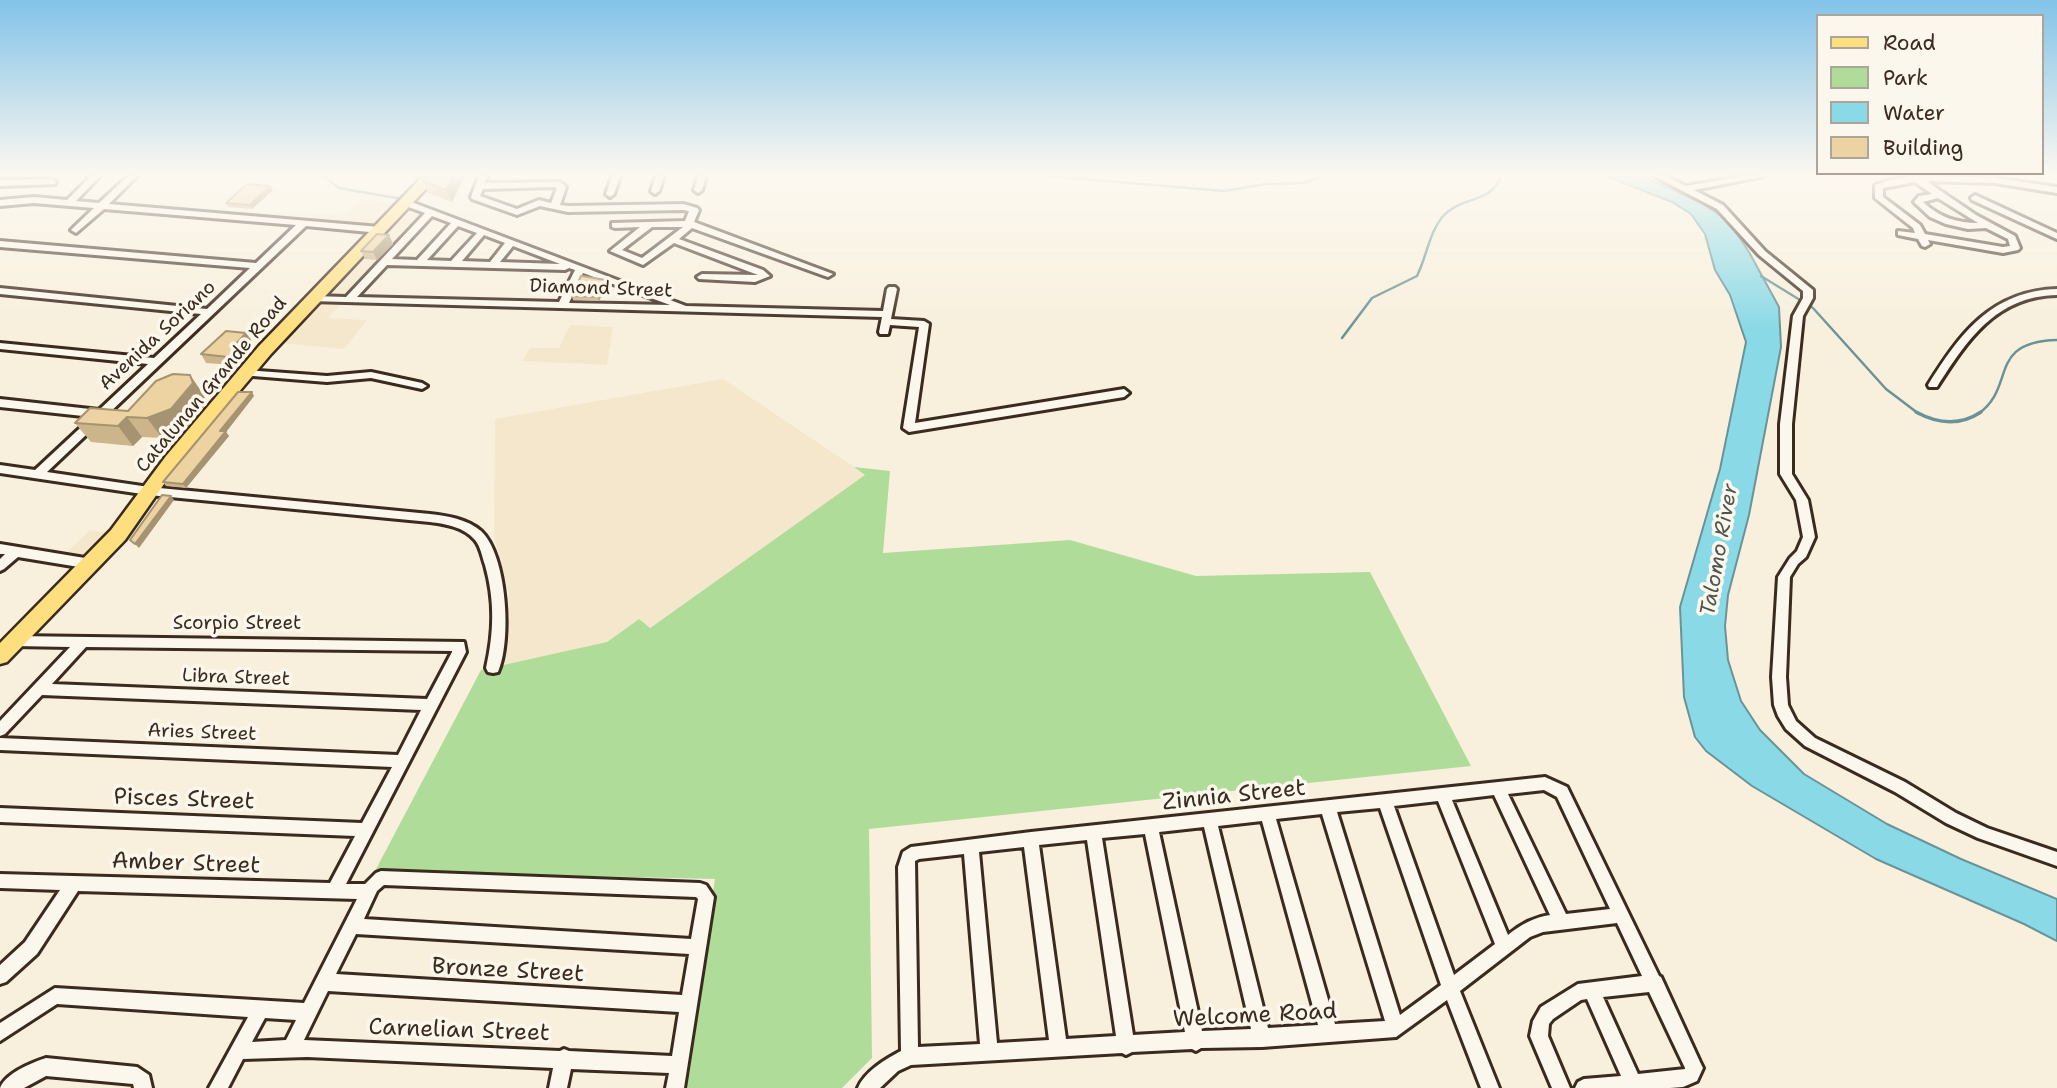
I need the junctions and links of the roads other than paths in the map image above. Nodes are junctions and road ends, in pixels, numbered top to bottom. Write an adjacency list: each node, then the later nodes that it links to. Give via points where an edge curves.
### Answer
1 (80, 227): 15 (street)
2 (299, 227): 28 (street, Avenida Soriano)
3 (345, 227): 16 (street)
4 (383, 227): 16 (main road, Catalunan Grande Road)
5 (417, 227): 24 (street)
6 (453, 227): 25 (street)
7 (471, 227): 17 (street)
8 (648, 227): 20 (street, via 615,251 643,262)
9 (688, 227): 20 (street)
10 (699, 227): 30 (street)
11 (1739, 227): 78 (street, via 1762,253 1808,290 1800,310 1786,424 1784,464 1802,500 1809,537 1784,577 1779,677 1785,716 1810,742 1951,818)
12 (1916, 227): 21 (street)
13 (1991, 227): 21 (street, via 2012,238 2015,248)
14 (2037, 227): 19 (street)
15 (76, 230)
16 (380, 230): 35 (main road, Catalunan Grande Road)
17 (483, 231): 22 (street); 26 (street)
18 (1900, 233): 21 (street)
19 (2057, 236)
20 (673, 240): 31 (street, via 765,276)
21 (1923, 240)
22 (512, 242): 27 (street); 29 (street)
23 (0, 244): 28 (street)
24 (384, 262): 25 (street); 36 (street)
25 (419, 263): 26 (street)
26 (454, 264): 27 (street)
27 (492, 265): 29 (street)
28 (258, 266): 39 (street, Avenida Soriano)
29 (579, 267): 37 (street); 38 (street)
30 (828, 274)
31 (702, 278)
32 (892, 289): 40 (street)
33 (0, 291): 39 (street)
34 (2057, 292): 44 (street, via 2025,294 2002,307 1959,346)
35 (313, 299): 36 (street, Diamond Street); 43 (main road, Catalunan Grande Road)
36 (349, 300): 37 (street, Diamond Street)
37 (562, 306): 38 (street, Diamond Street)
38 (691, 309): 40 (street, Diamond Street)
39 (209, 312): 42 (street, Avenida Soriano)
40 (885, 322): 46 (street, Diamond Street, via 924,324 909,428)
41 (0, 345): 42 (street)
42 (157, 362): 48 (street, Avenida Soriano)
43 (245, 373): 45 (street, via 327,379 371,376); 51 (main road, Catalunan Grande Road)
44 (1933, 385)
45 (422, 386)
46 (1124, 393)
47 (0, 403): 48 (street)
48 (102, 414): 50 (street, Avenida Soriano)
49 (0, 469): 50 (street)
50 (37, 475): 51 (street)
51 (149, 491): 54 (main road, Catalunan Grande Road); 59 (street, via 430,518 467,528 484,542 502,608)
52 (0, 549): 53 (street)
53 (15, 552): 54 (street); 55 (street)
54 (91, 564): 56 (main road, Catalunan Grande Road)
55 (0, 566)
56 (14, 641): 57 (street, Scorpio Street); 58 (main road, Catalunan Grande Road)
57 (83, 642): 60 (street); 61 (street, Scorpio Street, via 459,646)
58 (0, 656)
59 (493, 668)
60 (39, 689): 61 (street, Libra Street); 62 (street)
61 (431, 705): 64 (street)
62 (0, 730)
63 (0, 744): 64 (street, Aries Street)
64 (403, 761): 73 (street)
65 (1499, 790): 66 (street, Zinnia Street); 83 (street, Zinnia Street, via 1545,783 1562,792); 84 (street)
66 (1443, 796): 67 (street, Zinnia Street); 86 (street)
67 (1385, 802): 68 (street, Zinnia Street); 91 (street)
68 (1328, 808): 70 (street, Zinnia Street); 96 (street)
69 (0, 815): 73 (street, Pisces Street)
70 (1268, 816): 71 (street, Zinnia Street); 98 (street)
71 (1210, 822): 72 (street, Zinnia Street); 99 (street)
72 (1151, 828): 74 (street, Zinnia Street); 100 (street)
73 (366, 830): 81 (street)
74 (1094, 834): 75 (street, Zinnia Street); 101 (street)
75 (1031, 839): 76 (street, Zinnia Street); 103 (street)
76 (971, 846): 77 (street, Zinnia Street, via 916,852); 105 (street)
77 (908, 857): 106 (street)
78 (2057, 859)
79 (0, 881): 80 (street, Amber Street)
80 (74, 883): 81 (street, Amber Street); 88 (street, via 31,948)
81 (334, 891): 82 (street, Amber Street)
82 (370, 892): 85 (street); 87 (street, Amber Street, via 377,880 387,877 703,892)
83 (1622, 915): 84 (street); 90 (street)
84 (1561, 921): 86 (street, via 1534,927)
85 (352, 926): 87 (street); 89 (street)
86 (1504, 944): 91 (street)
87 (699, 947): 93 (street)
88 (0, 976)
89 (324, 982): 93 (street, Bronze Street); 95 (street)
90 (1655, 983): 92 (street); 109 (street)
91 (1451, 989): 96 (street); 117 (street)
92 (1591, 990): 110 (street); 118 (street, via 1571,994 1541,1021 1539,1036)
93 (689, 1004): 108 (street)
94 (261, 1009): 95 (street); 97 (street, via 55,996); 104 (street)
95 (309, 1012): 102 (street)
96 (1396, 1030): 98 (street, Welcome Road)
97 (0, 1033)
98 (1329, 1034): 99 (street, Welcome Road)
99 (1262, 1038): 100 (street, Welcome Road)
100 (1196, 1042): 101 (street, Welcome Road)
101 (1126, 1046): 103 (street, Welcome Road)
102 (291, 1048): 104 (street, Carnelian Street); 107 (street, Carnelian Street)
103 (1059, 1048): 105 (street, Welcome Road)
104 (238, 1051): 113 (street)
105 (989, 1052): 106 (street, Welcome Road)
106 (910, 1056): 116 (street, via 892,1065)
107 (564, 1058): 108 (street, Carnelian Street); 114 (street)
108 (679, 1065): 115 (street)
109 (1694, 1072): 110 (street, via 1683,1078)
110 (1633, 1083): 119 (street)
111 (143, 1084): 112 (street, via 133,1075 51,1068 36,1070)
112 (9, 1088)
113 (218, 1088)
114 (558, 1088)
115 (675, 1088)
116 (867, 1088)
117 (1490, 1088)
118 (1560, 1088)
119 (1584, 1088)

